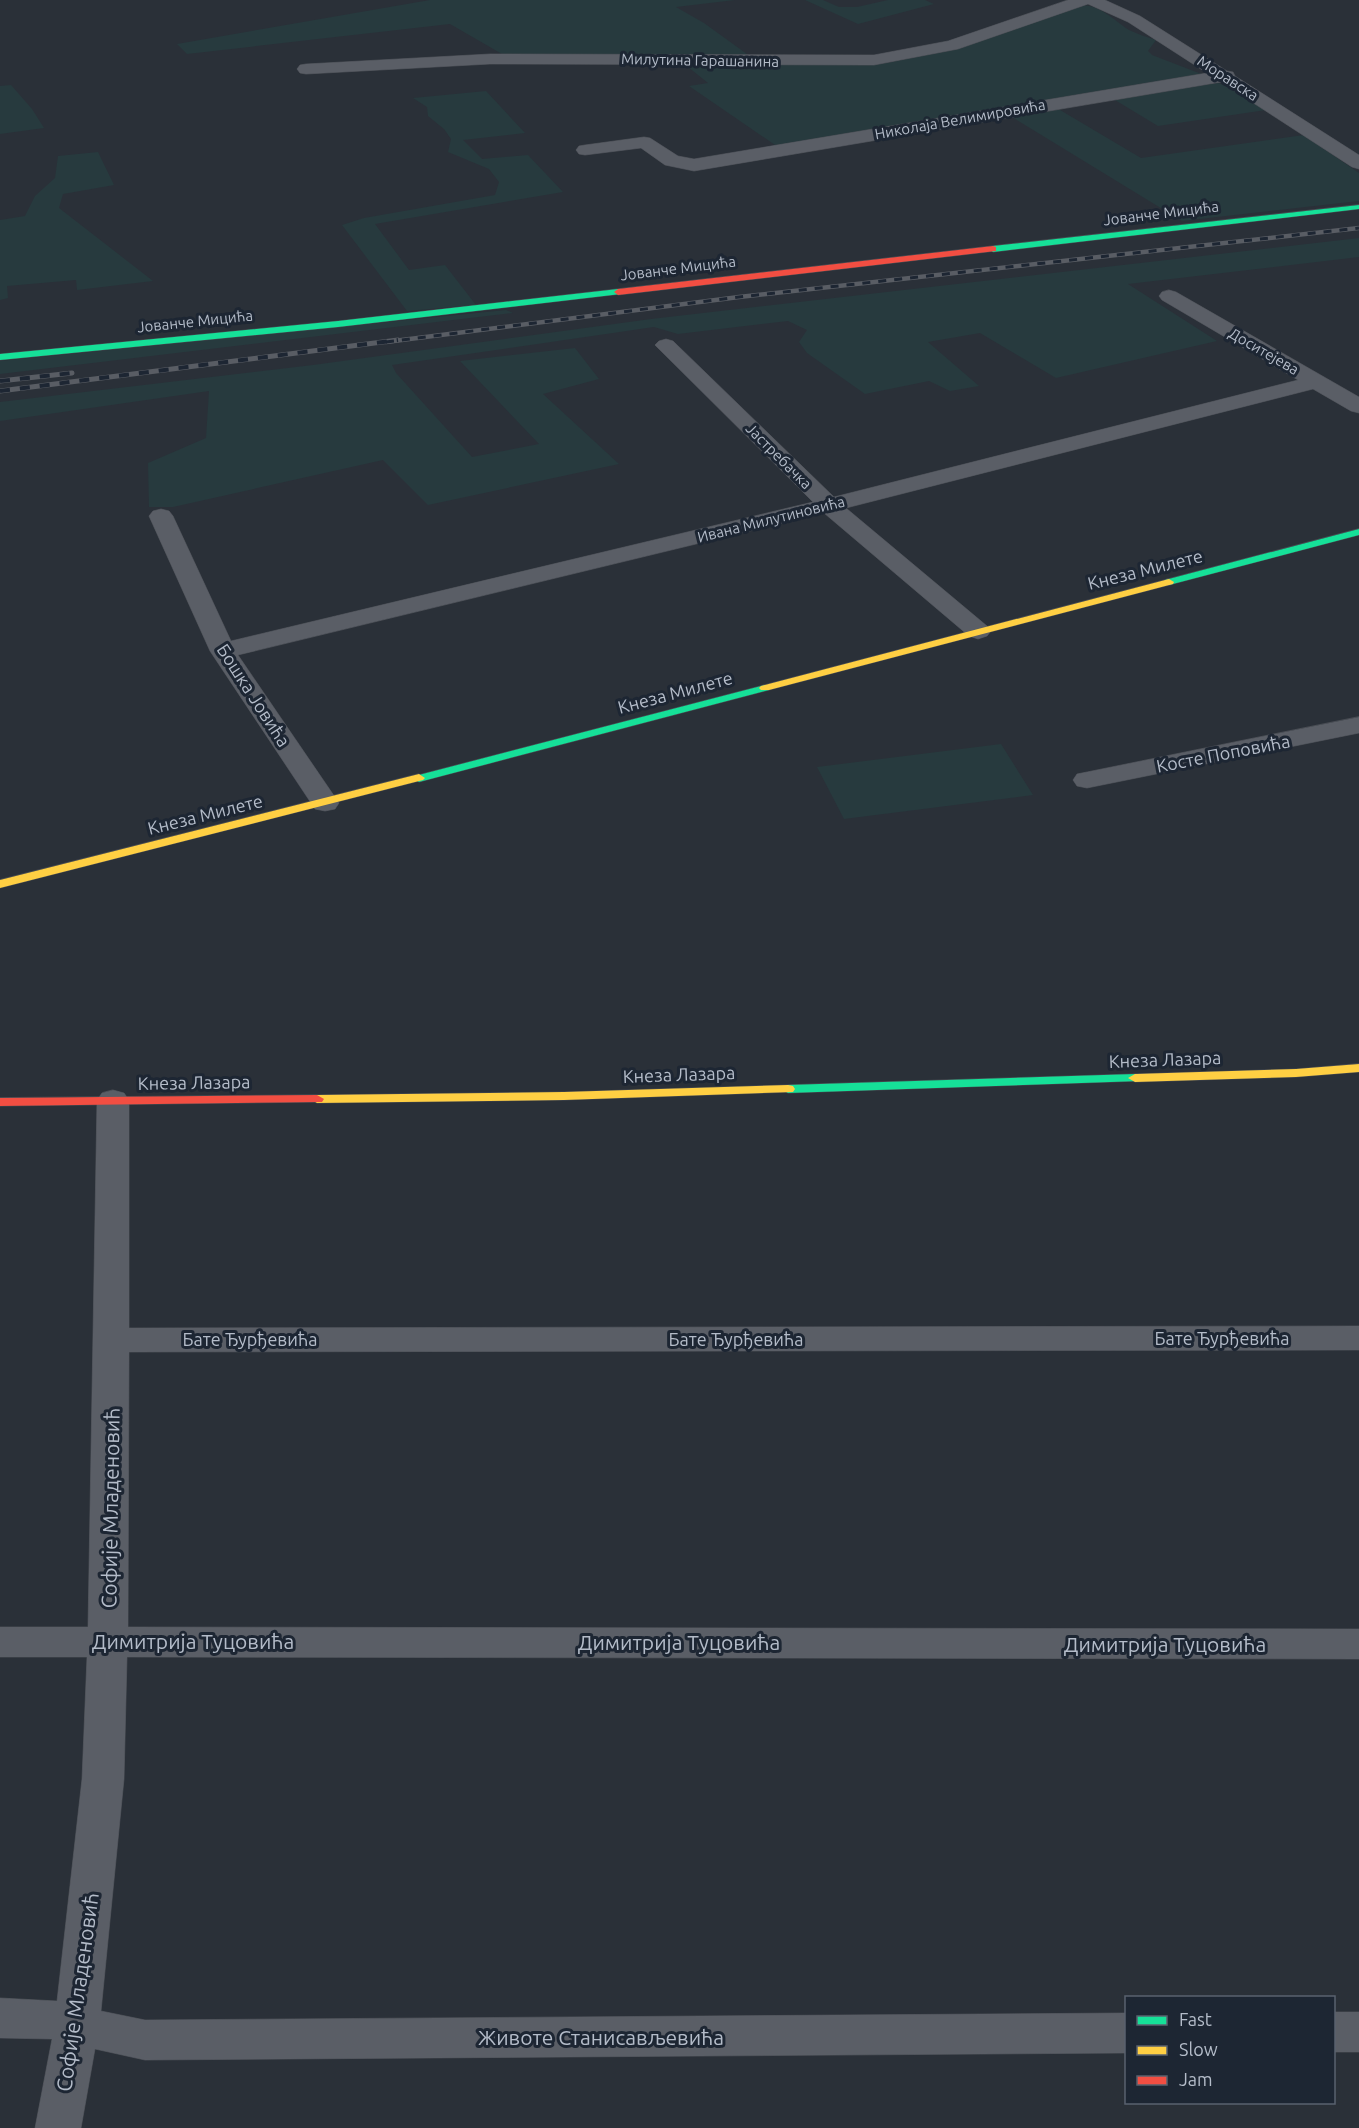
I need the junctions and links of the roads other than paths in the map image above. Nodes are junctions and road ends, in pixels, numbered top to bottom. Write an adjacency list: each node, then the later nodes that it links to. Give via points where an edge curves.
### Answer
1 (1084, 0): 3 (street, Милутина Гарашанина, via 952,45 873,60 490,59)
2 (1092, 0): 4 (street, Моравска, via 1134,19)
3 (306, 69)
4 (1227, 76): 5 (street, Николаја Велимировића, via 694,165 672,161 644,142); 6 (street, Моравска)
5 (585, 150)
6 (1359, 164)
7 (1359, 207): 10 (street, Јованче Мицића, via 339,324)
8 (1169, 296): 11 (street, Доситејева)
9 (666, 345): 13 (street, Јастребачка)
10 (0, 357)
11 (1318, 381): 12 (street, Доситејева); 13 (street, Ивана Милутиновића)
12 (1359, 406)
13 (829, 505): 16 (street, Јастребачка); 17 (street, Ивана Милутиновића)
14 (161, 516): 17 (street, Бошка Јовића)
15 (1359, 532): 16 (street, Кнеза Милете)
16 (978, 631): 20 (street, Кнеза Милете)
17 (223, 651): 20 (street, Бошка Јовића)
18 (1359, 725): 19 (street, Косте Поповића)
19 (1087, 780)
20 (325, 803): 21 (street, Кнеза Милете)
21 (0, 884)
22 (1359, 1068): 23 (street, Кнеза Лазара, via 564,1096)
23 (113, 1100): 24 (street, Кнеза Лазара); 26 (street, Софије Младеновић)
24 (0, 1102)
25 (1359, 1338): 26 (street, Бате Ђурђевића)
26 (112, 1340): 27 (street, Софије Младеновић)
27 (108, 1641): 28 (street, Димитрија Туцовића); 29 (street, Димитрија Туцовића); 31 (street, Софије Младеновић, via 103,1779)
28 (0, 1642)
29 (1359, 1644)
30 (0, 2019): 31 (street, Животе Станисављевића, via 50,2019)
31 (77, 2025): 34 (street, Животе Станисављевића, via 145,2040); 35 (street, Софије Младеновић)
32 (1335, 2032): 33 (street)
33 (1359, 2032)
34 (1125, 2033)
35 (58, 2128)

